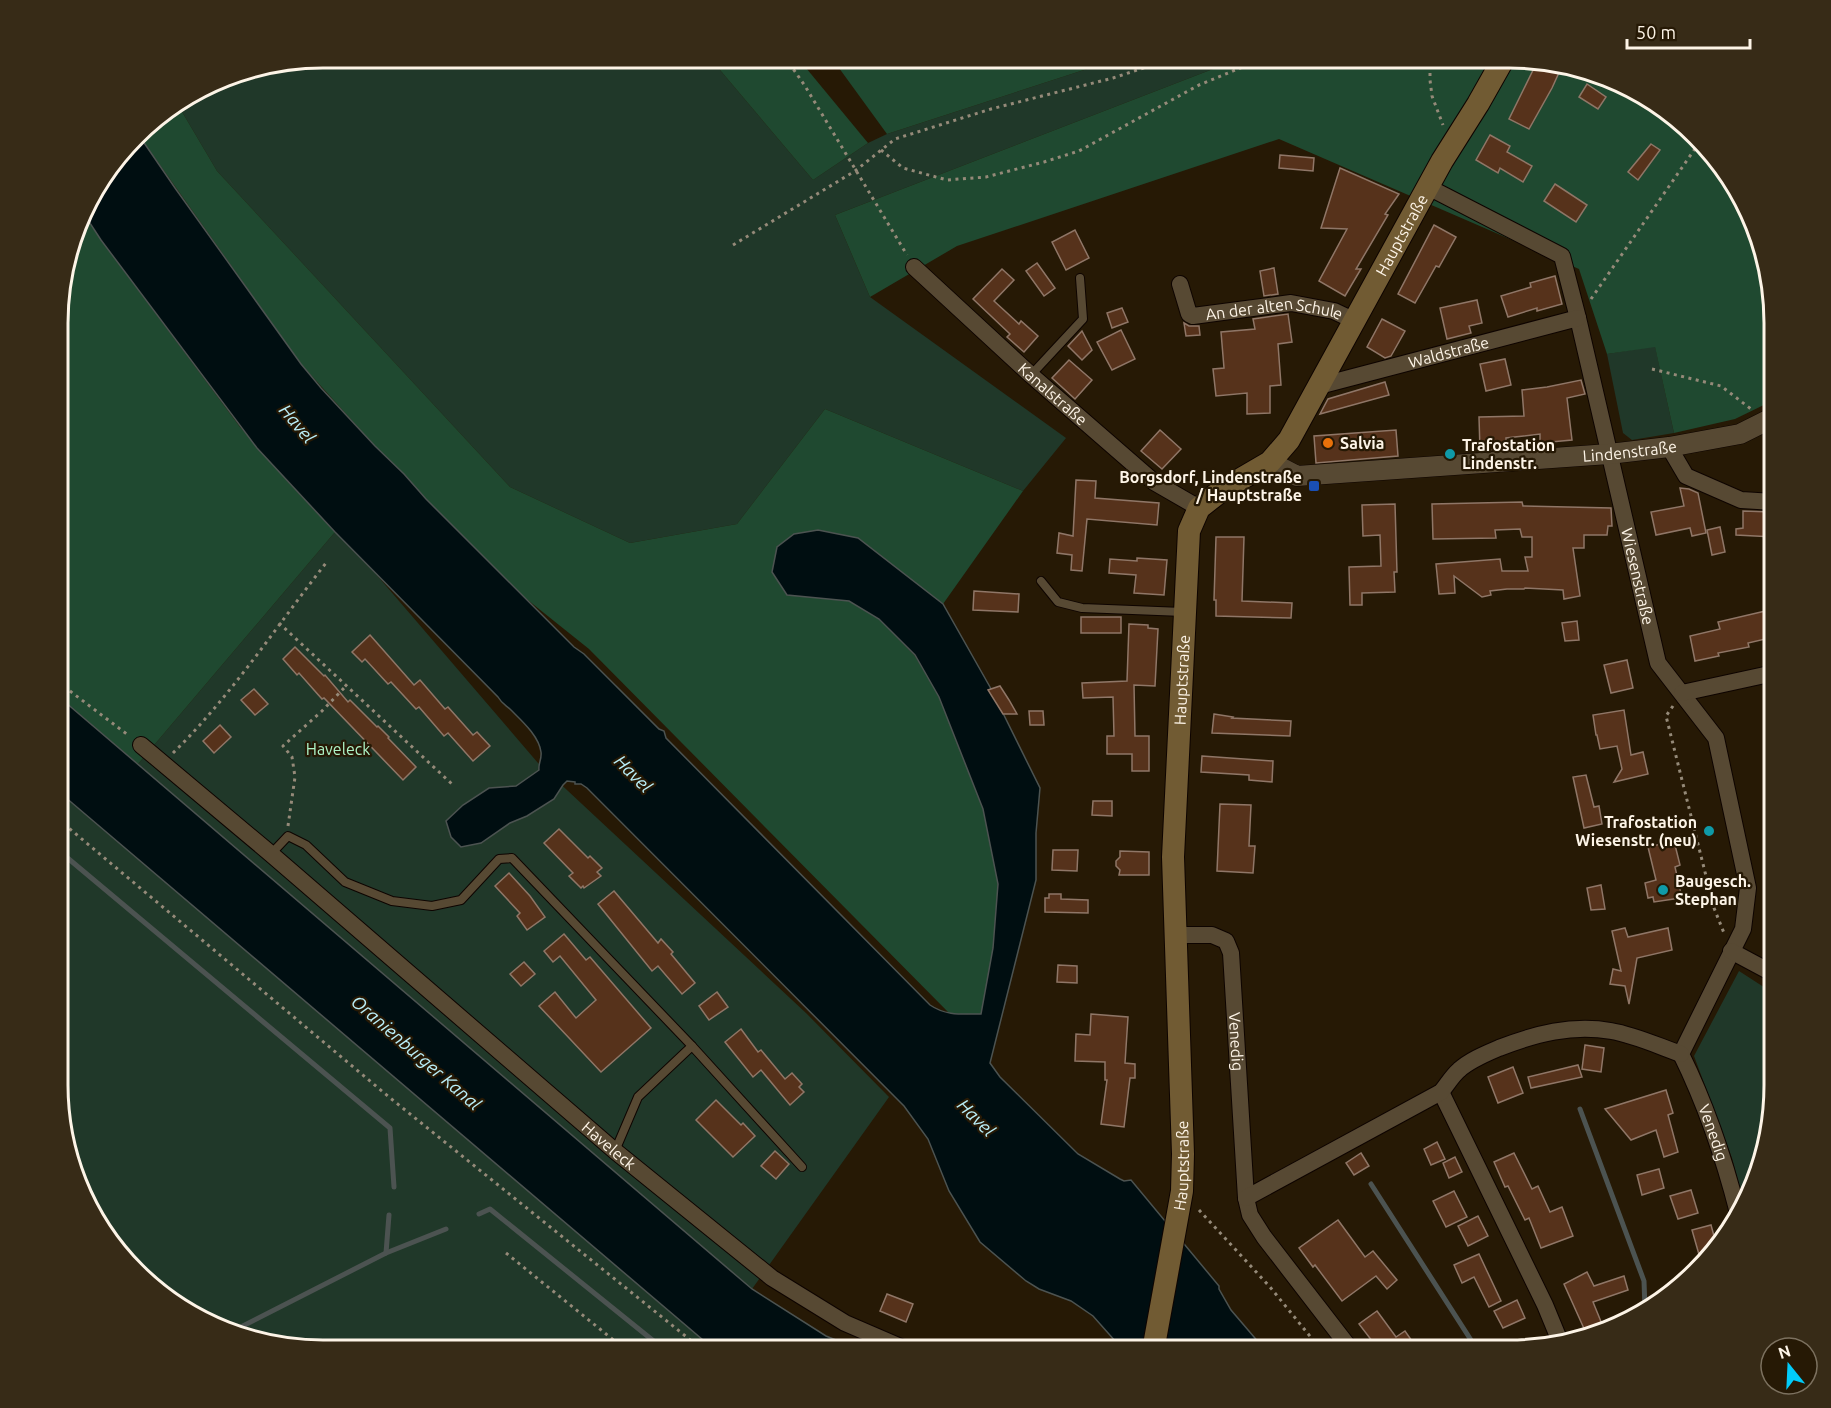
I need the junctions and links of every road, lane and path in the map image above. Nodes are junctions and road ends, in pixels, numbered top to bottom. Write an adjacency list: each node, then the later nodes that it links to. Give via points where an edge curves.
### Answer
1 (792, 67): 9 (path)
2 (1147, 67): 8 (path, via 895,139)
3 (1243, 67): 8 (path, via 1199,85 1079,151 986,177 947,180 903,168)
4 (1430, 67): 6 (path, via 1432,96)
5 (1499, 67): 10 (main road, Hauptstraße)
6 (1443, 130)
7 (1695, 149): 15 (path)
8 (881, 150): 9 (path)
9 (855, 171): 11 (path); 12 (path)
10 (1428, 187): 15 (street, via 1562,256); 16 (main road, Hauptstraße)
11 (733, 245)
12 (914, 267): 18 (street, Kanalstraße)
13 (1080, 278): 18 (lane, via 1083,319)
14 (1180, 284): 16 (street, An der alten Schule, via 1193,316 1291,303 1334,310)
15 (1578, 318): 19 (street, Waldstraße); 23 (street)
16 (1355, 321): 19 (main road, Hauptstraße)
17 (1652, 369): 20 (path, via 1721,386)
18 (1031, 375): 26 (street, Kanalstraße, via 1154,482)
19 (1319, 386): 24 (main road, Hauptstraße, via 1289,440)
20 (1764, 415)
21 (1764, 422): 22 (street, Lindenstraße, via 1740,434)
22 (1670, 447): 23 (street, Lindenstraße); 25 (street, via 1686,476 1741,500)
23 (1609, 454): 24 (street, Lindenstraße, via 1297,476); 34 (street, Wiesenstraße, via 1658,663)
24 (1270, 462): 26 (main road, Hauptstraße)
25 (1764, 501)
26 (1199, 508): 29 (main road, Hauptstraße, via 1189,531)
27 (326, 563): 30 (path)
28 (1041, 581): 29 (lane, via 1058,602 1082,608)
29 (1184, 612): 41 (main road, Hauptstraße, via 1173,857)
30 (279, 623): 32 (path); 36 (path, via 229,692 173,753)
31 (1764, 675): 34 (street)
32 (346, 686): 37 (path); 39 (path, via 283,746 292,757 295,777)
33 (68, 690): 35 (path)
34 (1682, 693): 42 (path, via 1666,716 1714,908); 42 (street, Wiesenstraße, via 1716,738 1748,888 1743,929)
35 (141, 745): 36 (street, Haveleck)
36 (169, 769): 40 (street, Haveleck)
37 (453, 785)
38 (68, 827): 55 (path, via 389,1096)
39 (288, 836): 40 (lane); 44 (lane, via 306,845 345,882 392,901 432,906 461,900 499,859 512,858)
40 (271, 854): 47 (street, Haveleck)
41 (1175, 935): 49 (main road, Hauptstraße); 50 (street, Venedig, via 1212,935 1226,941 1231,953)
42 (1731, 951): 43 (street); 45 (street)
43 (1764, 969)
44 (692, 1046): 47 (lane, via 638,1097); 48 (lane)
45 (1681, 1054): 46 (street, via 1611,1031 1558,1030 1481,1055 1459,1070); 51 (street, Venedig, via 1714,1132)
46 (1441, 1092): 50 (street); 53 (street)
47 (615, 1151): 56 (street, Haveleck, via 772,1278 845,1323)
48 (802, 1167)
49 (1182, 1191): 57 (main road, Hauptstraße); 58 (path)
50 (1246, 1198): 59 (street, Venedig, via 1264,1237)
51 (1735, 1202)
52 (506, 1253): 54 (path)
53 (1557, 1336)
54 (613, 1340)
55 (690, 1340)
56 (884, 1340)
57 (1155, 1340)
58 (1313, 1340)
59 (1344, 1340)

